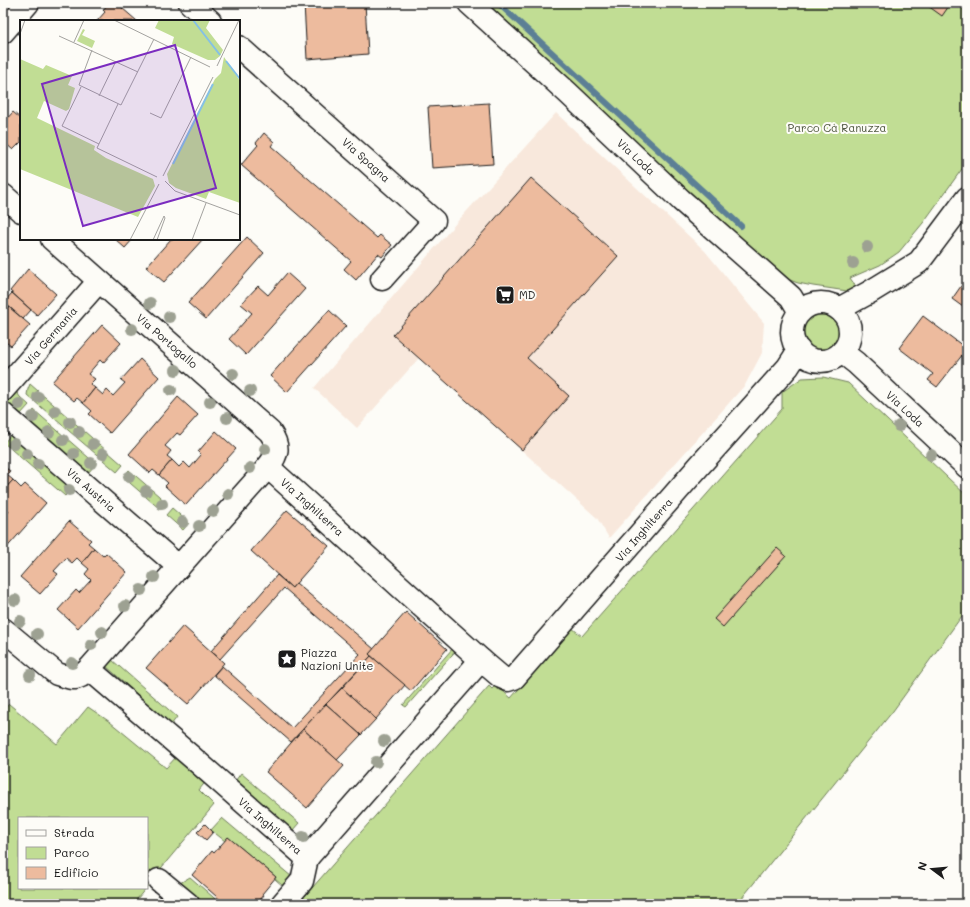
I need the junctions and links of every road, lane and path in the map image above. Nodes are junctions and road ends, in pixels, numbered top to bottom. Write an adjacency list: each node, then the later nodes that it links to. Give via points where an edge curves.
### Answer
1 (28, 3): 5 (street)
2 (190, 3): 4 (street)
3 (469, 3): 14 (street, Via Loda, via 681,200 791,297)
4 (209, 20)
5 (3, 32)
6 (240, 48): 11 (street, Via Spagna, via 434,221)
7 (3, 195): 9 (street)
8 (967, 198): 13 (street, via 919,262)
9 (20, 210)
10 (53, 240): 12 (street, Via Portogallo)
11 (382, 279)
12 (99, 281): 17 (street, Via Germania); 19 (street, Via Portogallo, via 270,432 277,446)
13 (839, 310): 14 (street, via 819,303 812,304); 16 (street, via 845,315 850,330 850,338)
14 (800, 312): 15 (street, via 795,319 792,335)
15 (798, 350): 16 (street, via 804,356 820,361 836,357); 23 (street, Via Inghilterra, via 788,367 514,678 508,680 501,677)
16 (842, 352): 20 (street, Via Loda)
17 (3, 390)
18 (3, 414): 21 (street, Via Austria)
19 (268, 467): 21 (street); 23 (street, Via Inghilterra)
20 (967, 467)
21 (179, 567): 24 (street)
22 (3, 629): 24 (street, via 57,674 71,678)
23 (481, 660): 25 (street, Via Inghilterra)
24 (82, 674): 25 (street, Via Inghilterra, via 193,758)
25 (307, 858): 28 (street, via 302,881)
26 (159, 880): 27 (street)
27 (188, 904)
28 (282, 904)

